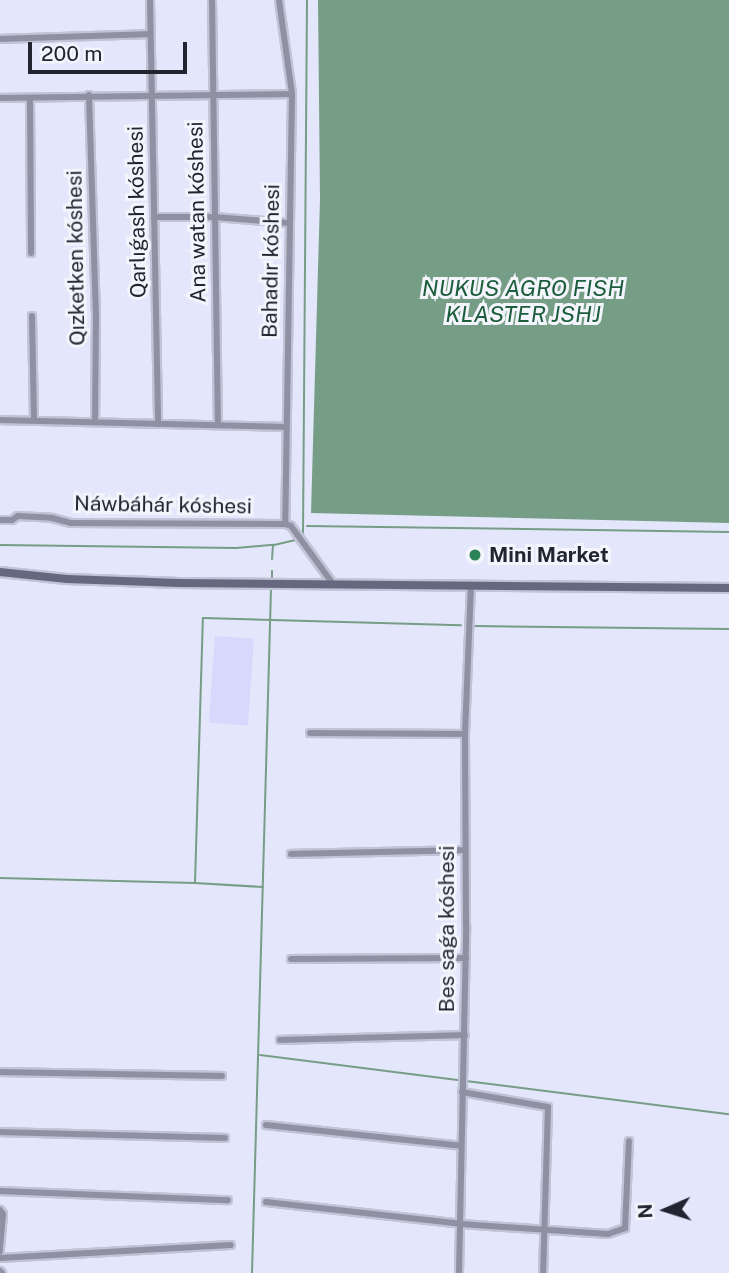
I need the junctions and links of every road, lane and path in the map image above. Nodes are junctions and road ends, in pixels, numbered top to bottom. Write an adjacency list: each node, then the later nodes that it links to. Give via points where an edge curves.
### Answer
1 (150, 0): 4 (street, Qarlıǵash kóshesi)
2 (212, 0): 9 (street, Ana watan kóshesi)
3 (279, 0): 7 (street, Bahadır kóshesi)
4 (150, 34): 5 (street); 6 (street, Qarlıǵash kóshesi)
5 (0, 39)
6 (152, 94): 8 (street); 9 (street); 12 (street, Qarlıǵash kóshesi)
7 (292, 94): 9 (street); 14 (street, Bahadır kóshesi)
8 (89, 95): 11 (street); 19 (street, Qızketken kóshesi)
9 (213, 96): 13 (street, Ana watan kóshesi)
10 (0, 98): 11 (street)
11 (30, 98): 15 (street)
12 (154, 217): 13 (street); 20 (street, Qarlıǵash kóshesi)
13 (214, 217): 14 (street); 21 (street, Ana watan kóshesi)
14 (289, 223): 22 (street, Bahadır kóshesi)
15 (31, 253)
16 (32, 316): 18 (street)
17 (0, 420): 18 (street)
18 (34, 420): 19 (street)
19 (95, 421): 20 (street)
20 (158, 424): 21 (street)
21 (218, 424): 22 (street)
22 (286, 427): 24 (street, Bahadır kóshesi)
23 (0, 520): 24 (street, Náwbáhár kóshesi, via 18,516 71,523)
24 (285, 524): 26 (street)
25 (0, 572): 26 (main road, via 68,579)
26 (333, 584): 27 (main road)
27 (471, 585): 28 (main road); 30 (street, Bes saǵa kóshesi)
28 (729, 588)
29 (310, 733): 30 (street)
30 (465, 734): 31 (street, Bes saǵa kóshesi)
31 (465, 850): 32 (street); 33 (street, Bes saǵa kóshesi)
32 (291, 854)
33 (466, 958): 34 (street); 35 (street, Bes saǵa kóshesi)
34 (291, 959)
35 (465, 1035): 36 (street); 39 (street, Bes saǵa kóshesi)
36 (280, 1040)
37 (0, 1072): 38 (street)
38 (222, 1076)
39 (462, 1092): 44 (street, Bes saǵa kóshesi); 50 (street, via 548,1107)
40 (266, 1125): 44 (street)
41 (0, 1132): 42 (street)
42 (225, 1138)
43 (629, 1141): 50 (street, via 625,1228 608,1234)
44 (461, 1146): 49 (street, Bes saǵa kóshesi)
45 (0, 1191): 46 (street)
46 (228, 1200)
47 (266, 1202): 49 (street)
48 (0, 1210): 52 (street)
49 (461, 1224): 50 (street); 54 (street, Bes saǵa kóshesi)
50 (545, 1230): 55 (street)
51 (231, 1245): 53 (street)
52 (0, 1252)
53 (0, 1258)
54 (459, 1273)
55 (543, 1273)

